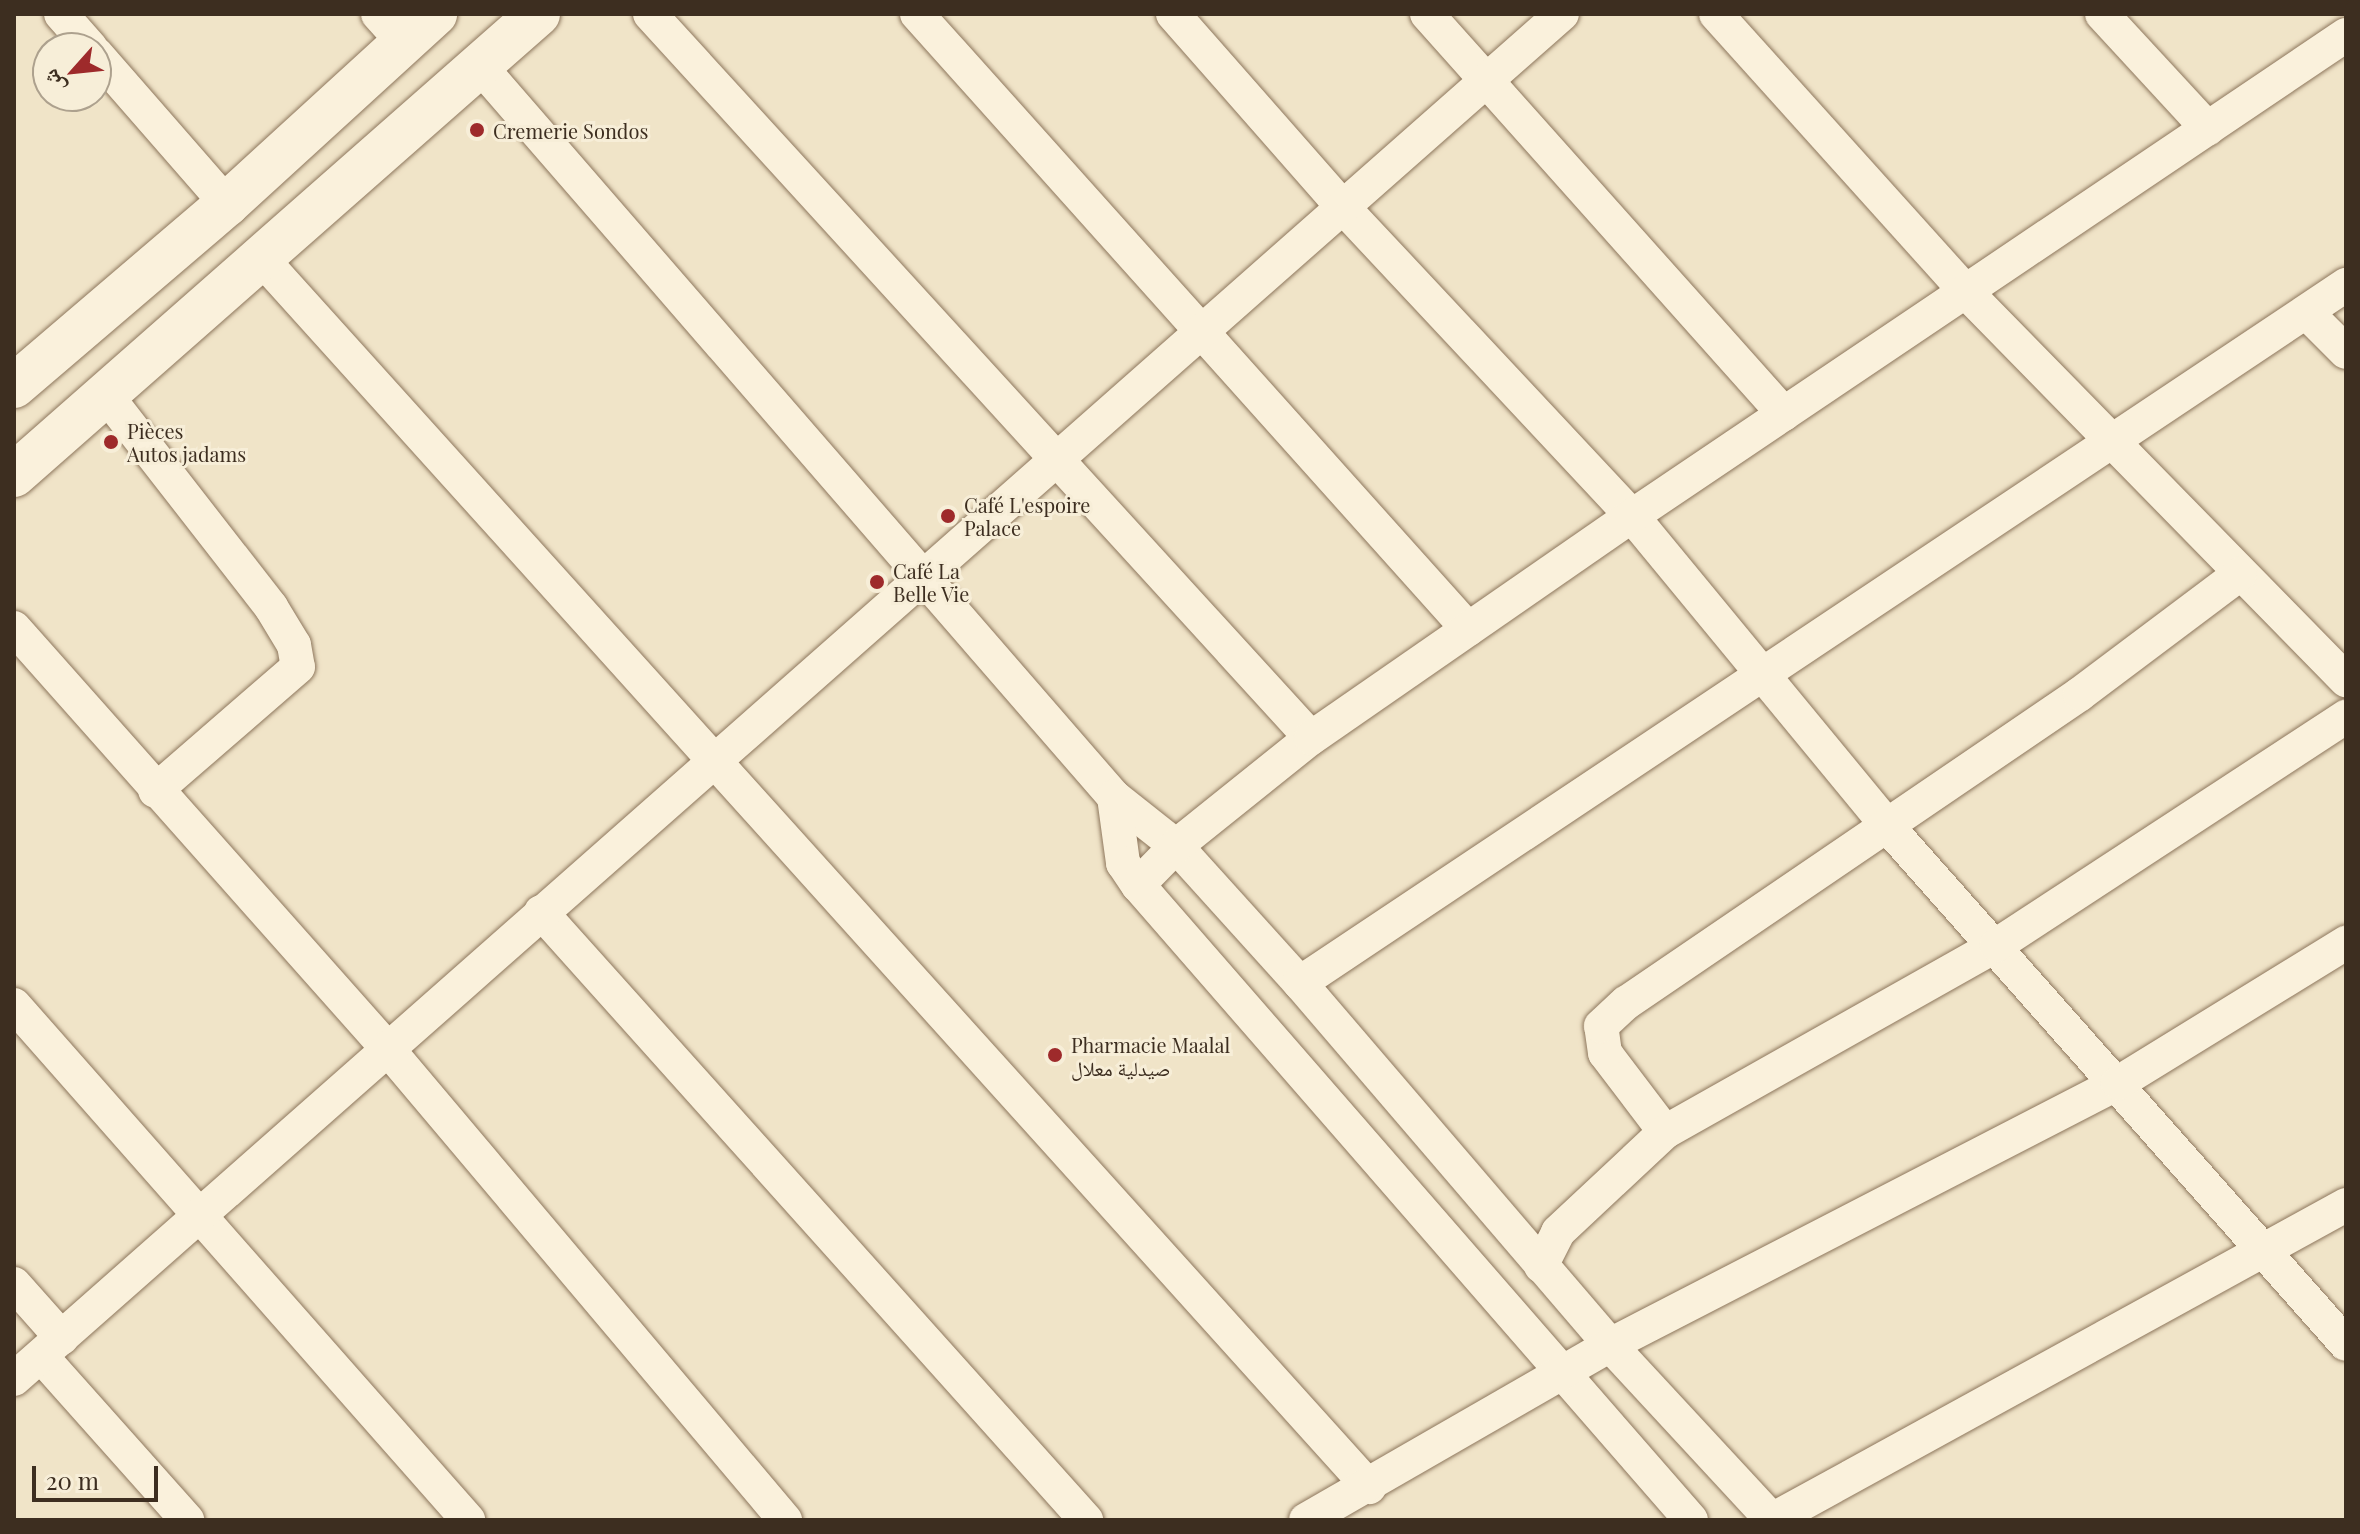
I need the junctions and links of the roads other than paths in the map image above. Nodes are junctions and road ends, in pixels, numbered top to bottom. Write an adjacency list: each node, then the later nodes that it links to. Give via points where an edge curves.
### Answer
1 (61, 14): 12 (street)
2 (538, 14): 15 (street)
3 (650, 14): 32 (street)
4 (917, 14): 26 (street)
5 (1173, 14): 19 (street)
6 (1427, 14): 16 (street)
7 (1562, 14): 16 (street)
8 (1716, 14): 24 (street)
9 (2102, 14): 17 (street)
10 (2327, 14): 13 (street)
11 (406, 24): 15 (street); 18 (street)
12 (77, 32)
13 (2346, 35): 17 (street)
14 (112, 72): 18 (street)
15 (463, 77): 21 (street); 36 (street)
16 (1485, 80): 19 (street); 30 (street)
17 (2208, 129): 24 (street)
18 (227, 204): 20 (street)
19 (1340, 204): 26 (street); 34 (street)
20 (182, 240): 23 (street); 28 (street)
21 (261, 258): 23 (street); 43 (street)
22 (2346, 285): 25 (street)
23 (228, 289): 29 (street)
24 (1967, 293): 30 (street); 31 (street)
25 (2307, 313): 27 (street); 31 (street)
26 (1199, 334): 32 (street); 38 (street)
27 (2346, 352)
28 (14, 386)
29 (106, 395): 33 (street); 44 (street, via 271,607 294,645 298,667)
30 (1784, 414): 34 (street)
31 (2112, 446): 35 (street); 39 (street)
32 (1055, 462): 36 (street); 42 (street)
33 (14, 475)
34 (1632, 516): 38 (street); 39 (street)
35 (2240, 574): 40 (street); 46 (street)
36 (925, 577): 43 (street); 45 (street)
37 (14, 628): 44 (street)
38 (1468, 629): 42 (street)
39 (1760, 673): 46 (street); 52 (street)
40 (2346, 680)
41 (2346, 717): 51 (street)
42 (1311, 738): 47 (street)
43 (717, 760): 49 (street); 67 (street)
44 (155, 791): 54 (street)
45 (1114, 797): 47 (street); 48 (street, via 1123,863)
46 (1889, 828): 51 (street); 56 (street, via 1626,1003 1601,1026 1605,1053)
47 (1176, 846): 48 (street); 52 (street)
48 (1138, 885): 65 (street)
49 (541, 912): 54 (street); 71 (street)
50 (2346, 943): 55 (street)
51 (1997, 945): 55 (street); 56 (street)
52 (1300, 983): 60 (street)
53 (14, 1005): 58 (street)
54 (386, 1047): 58 (street); 70 (street)
55 (2118, 1083): 59 (street); 63 (street)
56 (1665, 1132): 60 (street, via 1558,1232)
57 (2346, 1205): 59 (street)
58 (200, 1213): 64 (street); 69 (street)
59 (2268, 1250): 62 (street); 74 (street)
60 (1541, 1266): 63 (street)
61 (14, 1284): 64 (street)
62 (2346, 1344)
63 (1610, 1345): 65 (street); 74 (street)
64 (52, 1347): 66 (street); 68 (street)
65 (1564, 1372): 67 (street); 73 (street)
66 (14, 1379)
67 (1369, 1487): 72 (street)
68 (187, 1520)
69 (468, 1520)
70 (785, 1520)
71 (1086, 1520)
72 (1306, 1520)
73 (1691, 1520)
74 (1772, 1520)

